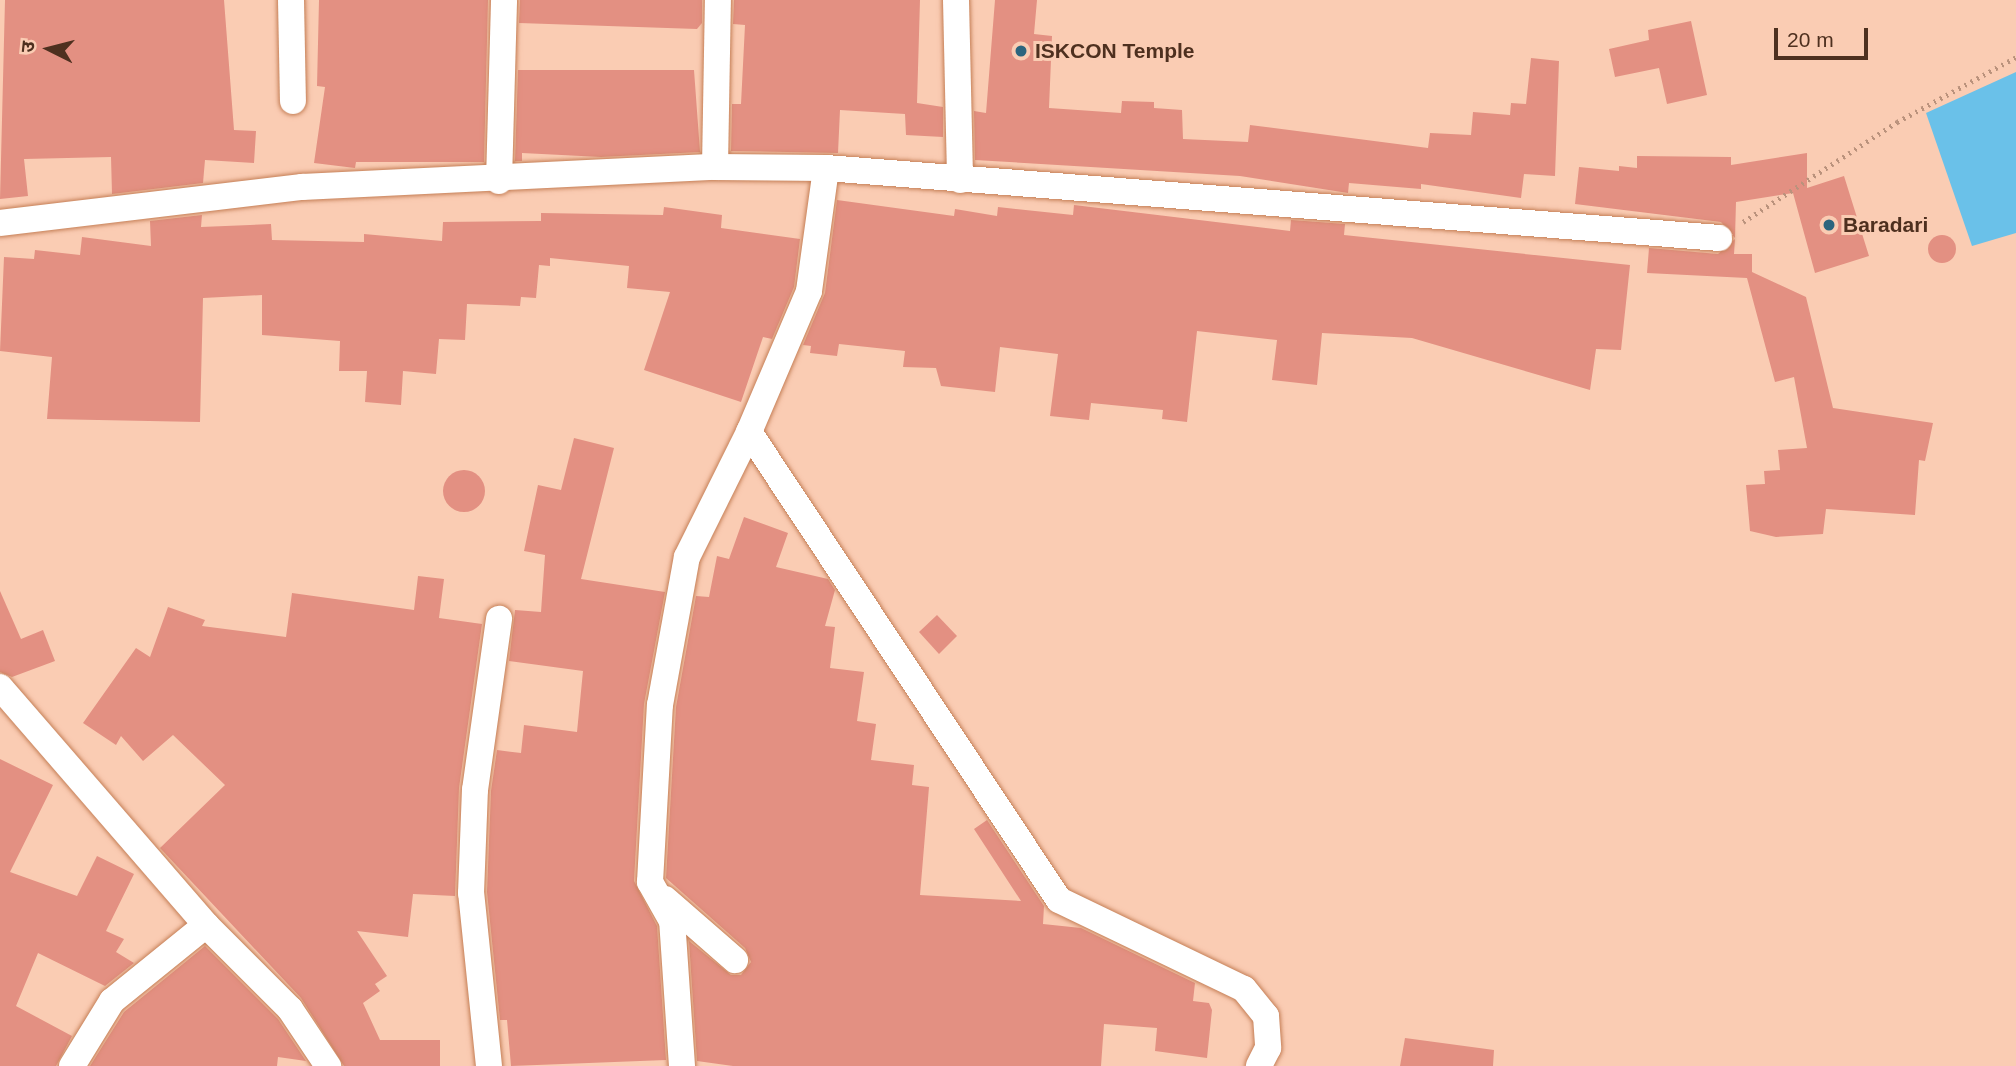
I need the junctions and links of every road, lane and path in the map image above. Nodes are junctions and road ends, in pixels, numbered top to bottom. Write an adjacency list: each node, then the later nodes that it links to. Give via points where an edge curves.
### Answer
1 (291, 0): 6 (street)
2 (503, 0): 10 (street)
3 (718, 0): 7 (street)
4 (956, 0): 9 (street)
5 (2016, 57): 12 (path, via 1897,122)
6 (293, 101)
7 (715, 167): 8 (street); 10 (street)
8 (826, 168): 9 (street); 13 (street, via 808,291)
9 (960, 180): 12 (street)
10 (499, 181): 11 (street, via 302,187)
11 (0, 223)
12 (1719, 238)
13 (749, 432): 16 (street, via 687,557 660,705); 23 (street, via 1059,900 1244,989 1266,1016 1268,1048)
14 (499, 619): 21 (street, via 475,790 471,893)
15 (0, 687): 17 (street)
16 (650, 882): 18 (street); 22 (street, via 672,922)
17 (206, 925): 19 (street, via 112,1002); 20 (street, via 290,1009)
18 (735, 960)
19 (72, 1066)
20 (328, 1066)
21 (489, 1066)
22 (682, 1066)
23 (1259, 1066)

